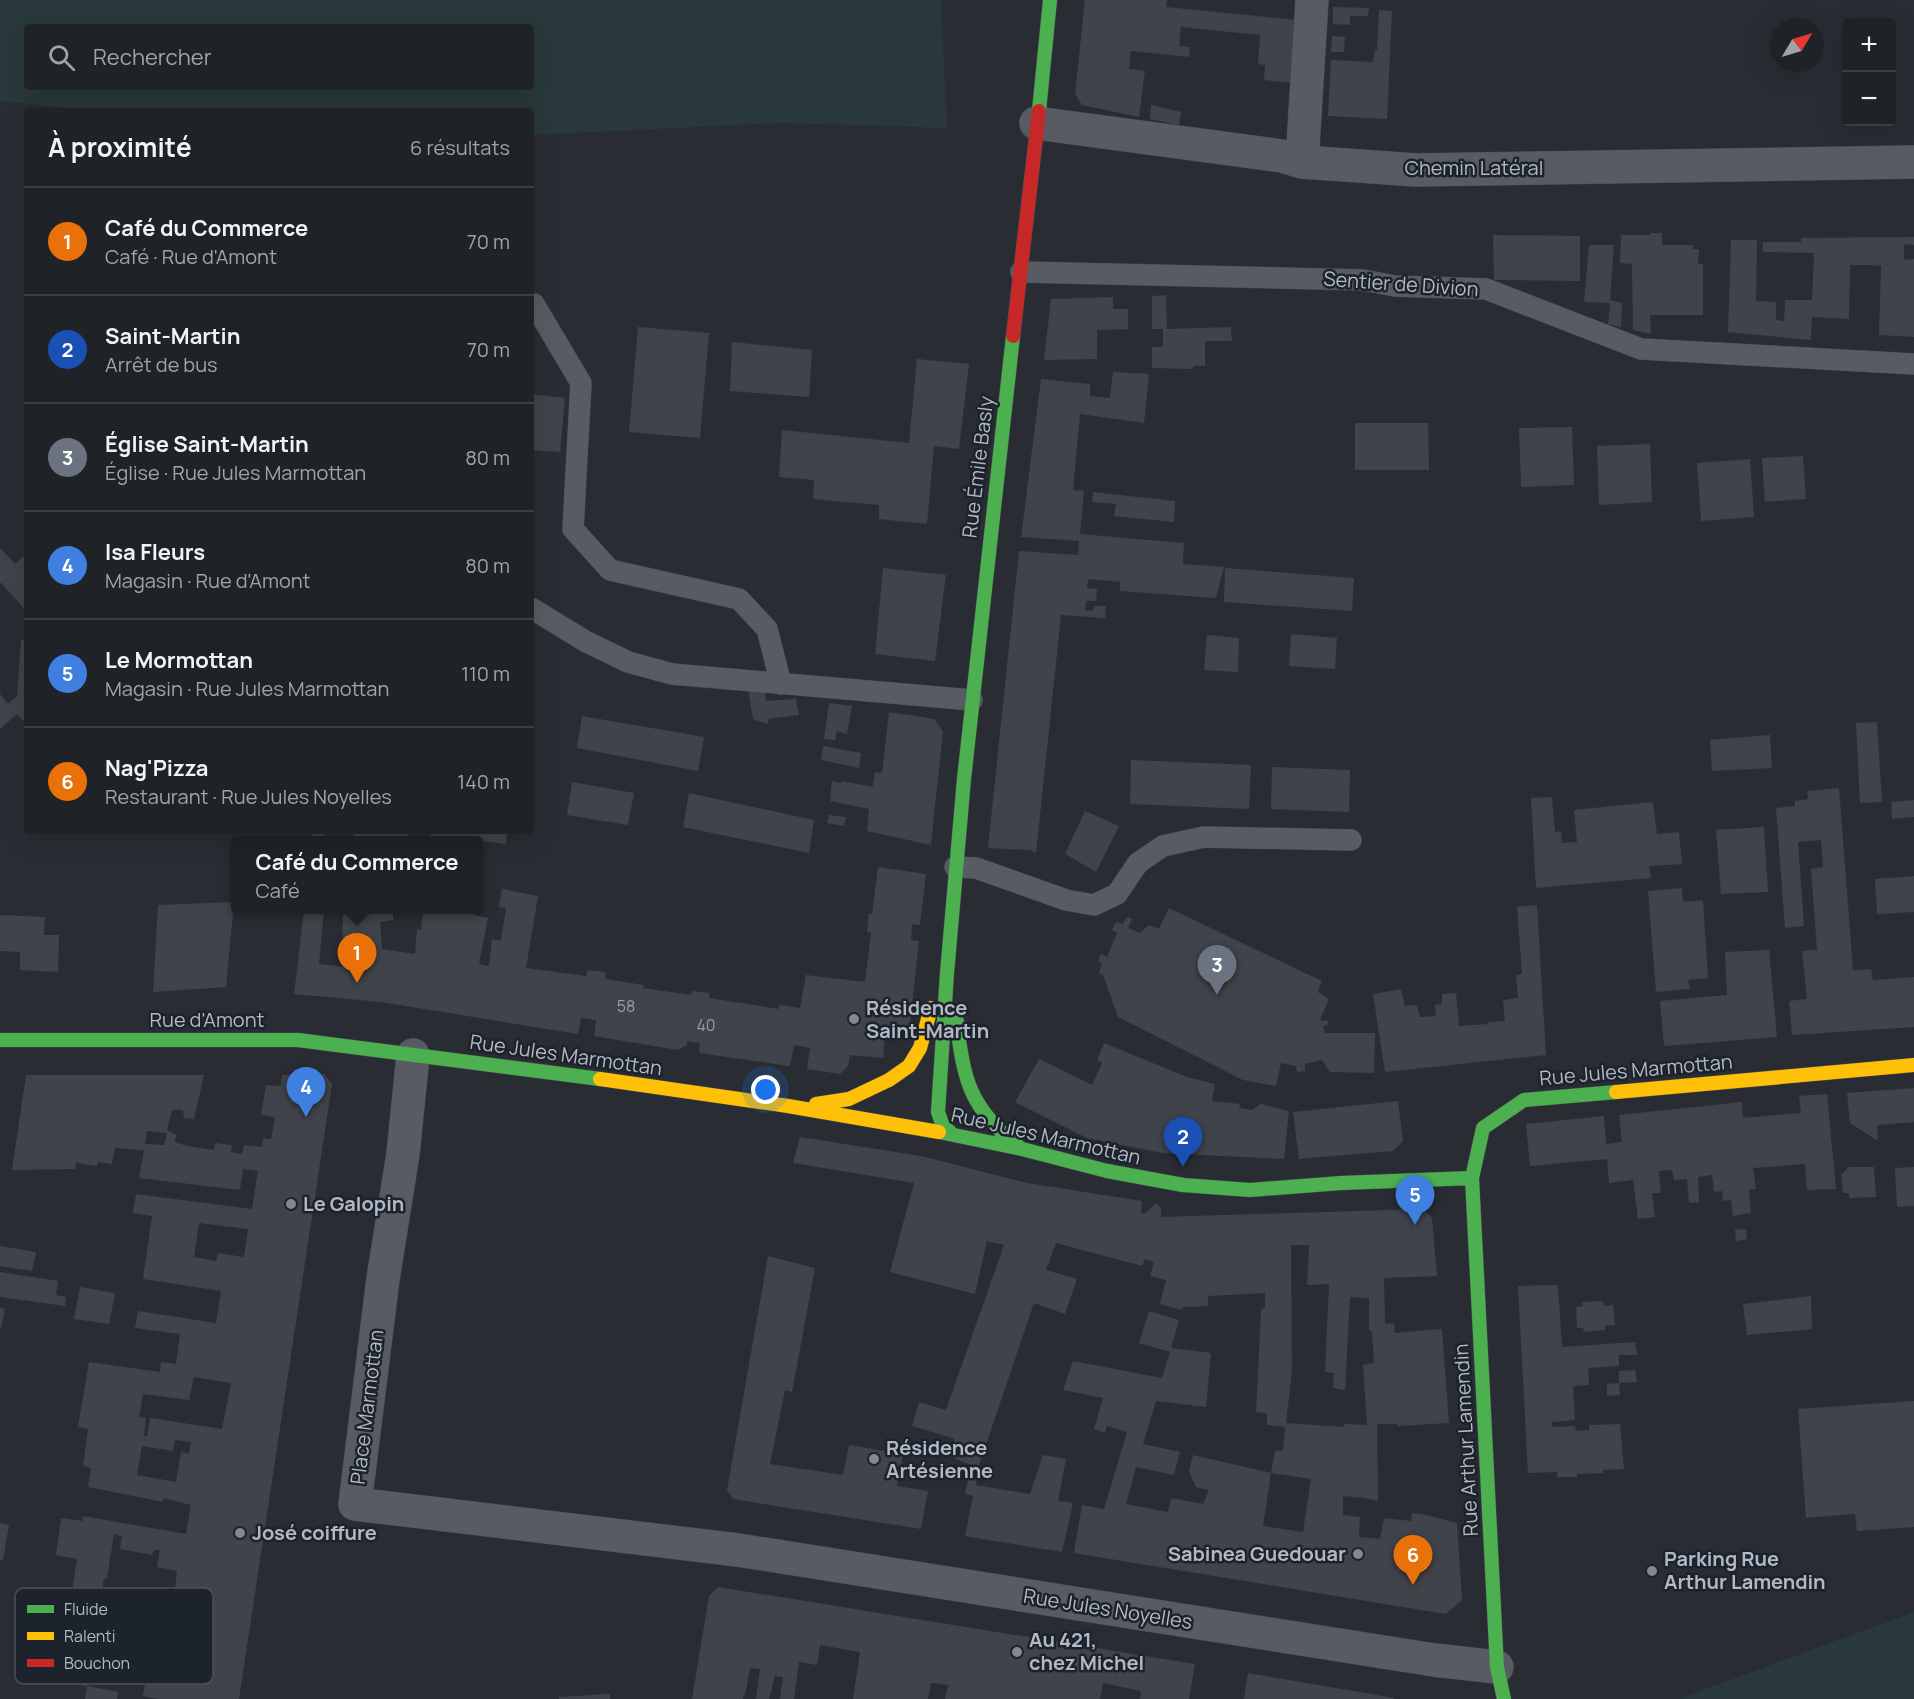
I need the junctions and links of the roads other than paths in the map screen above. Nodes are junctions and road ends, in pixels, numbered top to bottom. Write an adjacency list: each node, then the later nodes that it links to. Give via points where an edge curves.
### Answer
1 (1050, 0): 3 (street, Rue Émile Basly)
2 (1312, 0): 4 (street)
3 (1036, 123): 4 (street, Chemin Latéral, via 1282,156); 6 (street, Rue Émile Basly)
4 (1302, 162): 5 (street, Chemin Latéral, via 1416,170)
5 (1914, 162)
6 (1021, 272): 8 (lane, Sentier de Divion, via 1363,280 1395,286 1486,289 1641,349); 11 (street, Rue Émile Basly)
7 (534, 304): 10 (lane, via 581,383 573,529 610,570 739,599 767,628)
8 (1914, 364)
9 (534, 610): 10 (lane, via 628,662 672,674)
10 (781, 684): 11 (lane)
11 (972, 699): 13 (street, Rue Émile Basly)
12 (1351, 840): 13 (lane, via 1204,837 1163,846 1138,863 1117,894 1094,905 1066,900 976,868)
13 (955, 867): 14 (street, Rue Émile Basly)
14 (948, 939): 18 (street, Rue Émile Basly, via 920,1048 909,1066 849,1099); 19 (street, Rue Émile Basly, via 937,1118); 20 (street, Rue Émile Basly, via 959,1046 974,1101 1001,1135)
15 (0, 1040): 16 (street, Rue d'Amont, via 298,1040)
16 (413, 1055): 18 (street, Rue Jules Marmottan); 22 (street, Place Marmottan, via 355,1504)
17 (1914, 1065): 21 (street, Rue Jules Marmottan, via 1524,1100 1483,1128)
18 (788, 1106): 19 (street, Rue Jules Marmottan)
19 (952, 1134): 20 (street, Rue Jules Marmottan)
20 (1022, 1149): 21 (street, Rue Jules Marmottan, via 1116,1173 1183,1185 1250,1190)
21 (1472, 1178): 23 (street, Rue Arthur Lamendin)
22 (718, 1548): 23 (street, Rue Jules Noyelles, via 1410,1657)
23 (1497, 1667): 24 (street, Rue Arthur Lamendin)
24 (1504, 1699)

